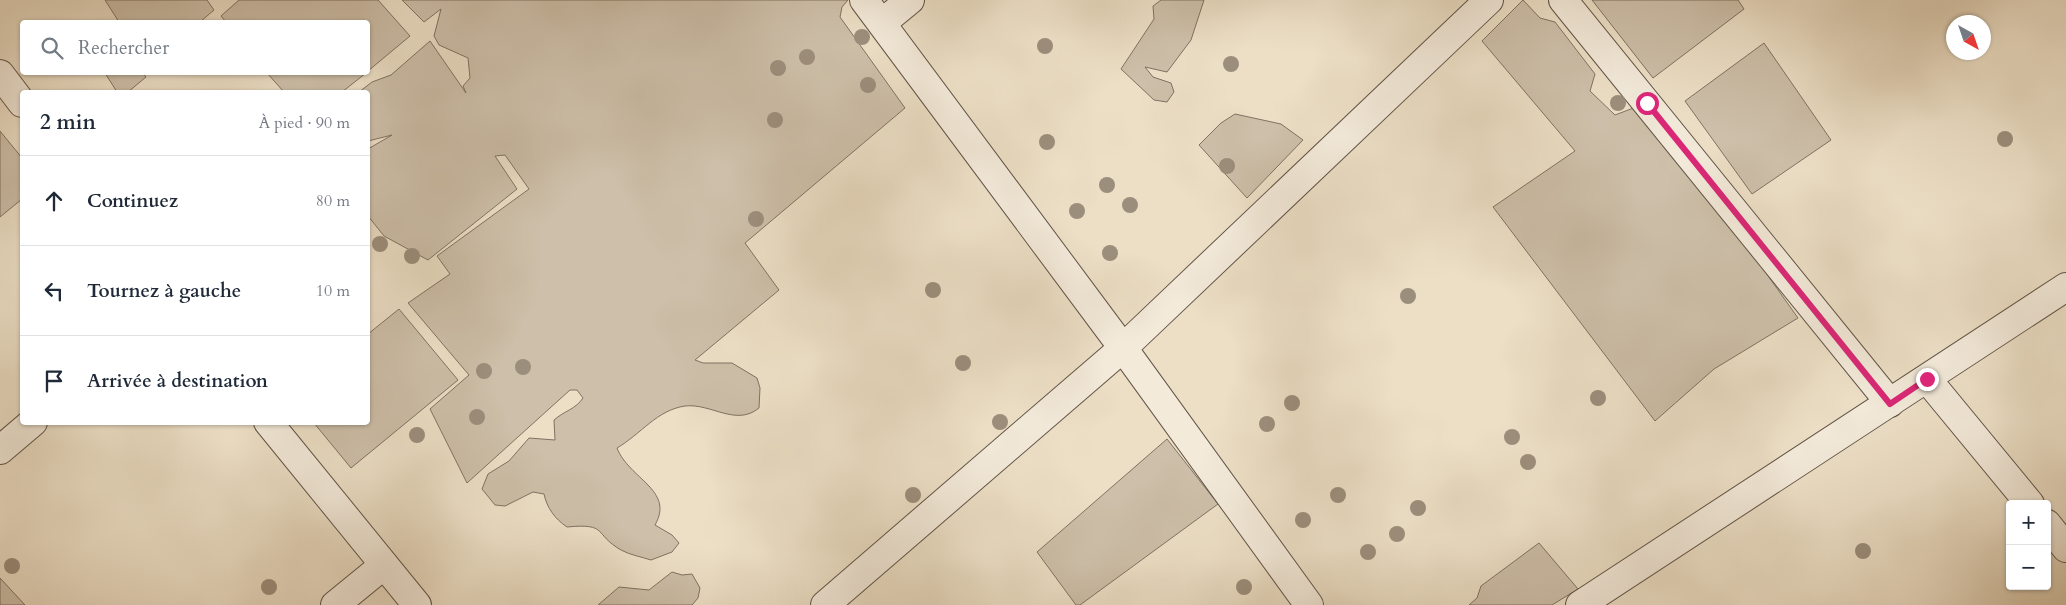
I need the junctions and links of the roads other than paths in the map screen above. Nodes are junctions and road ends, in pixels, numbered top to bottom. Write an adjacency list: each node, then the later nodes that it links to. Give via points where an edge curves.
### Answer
1 (864, 0): 5 (street)
2 (910, 0): 5 (street)
3 (1490, 0): 9 (street)
4 (1563, 0): 11 (street)
5 (882, 23): 9 (street)
6 (0, 74): 7 (street)
7 (20, 100)
8 (2066, 287): 10 (street)
9 (1123, 348): 21 (street); 22 (street)
10 (1927, 379): 11 (street); 15 (street)
11 (1890, 404): 23 (street)
12 (29, 425): 14 (street)
13 (270, 425): 18 (street)
14 (0, 450)
15 (2027, 500)
16 (2051, 529): 17 (street)
17 (2066, 548)
18 (384, 565): 19 (street); 20 (street)
19 (335, 605)
20 (417, 605)
21 (825, 605)
22 (1309, 605)
23 (1580, 605)

